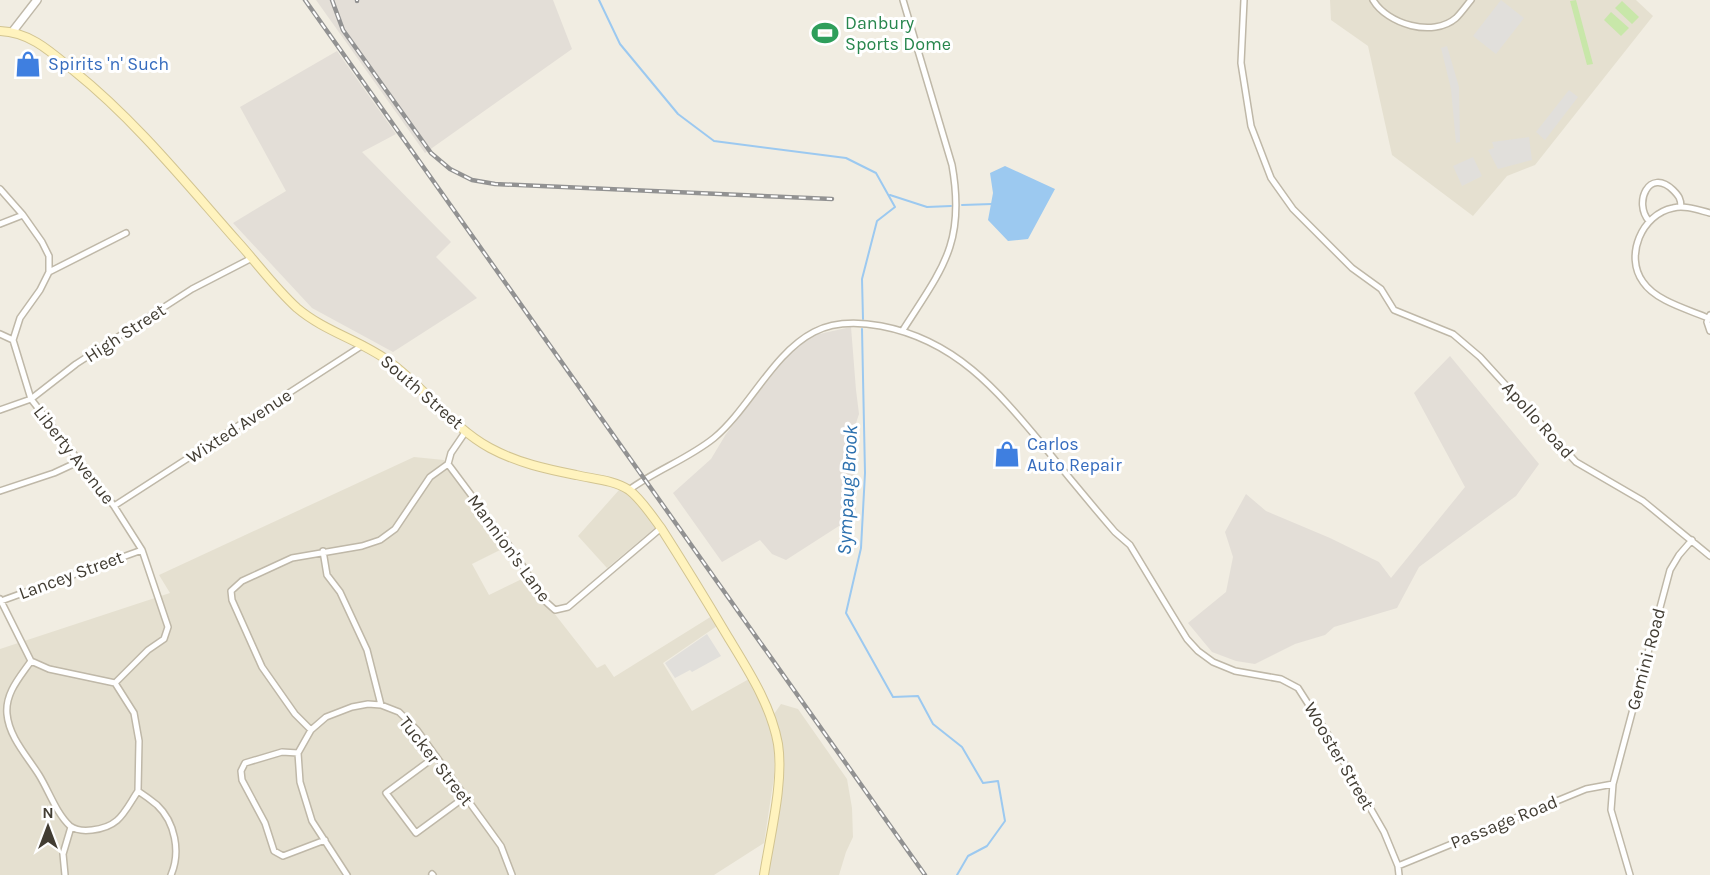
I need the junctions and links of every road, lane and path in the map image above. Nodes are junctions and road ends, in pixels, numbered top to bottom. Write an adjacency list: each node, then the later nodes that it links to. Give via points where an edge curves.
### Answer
1 (37, 0): 7 (street)
2 (903, 0): 18 (street, via 956,186 952,243 945,264)
3 (1244, 0): 32 (street, Apollo Road, via 1241,63 1251,126 1271,178 1293,209 1352,268 1381,289 1394,310 1453,334 1480,357 1576,462 1643,501)
4 (1373, 0): 5 (street, via 1391,18 1416,27 1438,26 1455,19)
5 (1471, 0)
6 (0, 31): 7 (main road, South Street)
7 (13, 31): 15 (main road, South Street, via 51,52 119,110)
8 (0, 189): 11 (street)
9 (1682, 207): 10 (street); 12 (street, via 1664,211); 12 (street, via 1679,196 1667,185 1652,184 1643,199 1643,211)
10 (1710, 213)
11 (23, 215): 13 (street); 16 (street, via 49,256)
12 (1649, 221): 17 (street, via 1635,249 1635,265 1642,281 1661,297)
13 (0, 224)
14 (126, 233): 16 (street)
15 (252, 258): 22 (main road, South Street, via 280,292 312,320); 23 (street, High Street, via 198,285 76,364)
16 (49, 272): 21 (street, via 20,318)
17 (1709, 316): 19 (street)
18 (903, 330): 28 (street, Wooster Street, via 862,323 838,324 814,332 792,349 715,437); 48 (street, Wooster Street, via 933,343 982,376 1013,409 1114,532 1130,545 1198,651 1235,671 1281,679 1298,688 1384,832)
19 (1710, 331)
20 (0, 334): 21 (street)
21 (13, 340): 23 (street, Liberty Avenue)
22 (363, 345): 25 (main road, South Street, via 408,376); 30 (street, Wixted Avenue)
23 (31, 399): 24 (street, High Street); 26 (street, Liberty Avenue)
24 (0, 410)
25 (466, 431): 27 (street); 28 (main road, South Street, via 514,460)
26 (80, 461): 29 (street); 30 (street, Liberty Avenue)
27 (448, 464): 31 (street, Mannion's Lane, via 555,610 568,607); 34 (street, via 430,477 395,529 380,540)
28 (629, 490): 31 (main road)
29 (0, 491)
30 (114, 507): 33 (street, Liberty Avenue)
31 (661, 528): 53 (main road, via 758,688 770,716 778,745 779,777)
32 (1692, 540): 35 (street, Apollo Road); 43 (street, Gemini Road, via 1670,570)
33 (142, 550): 36 (street, Lancey Street); 38 (street, Liberty Avenue, via 168,627 164,639)
34 (323, 551): 39 (street, via 327,575 340,592 367,650); 40 (street, via 292,558 242,580 231,591 262,667)
35 (1710, 556)
36 (0, 600): 37 (street)
37 (31, 661): 38 (street, via 49,669); 46 (street, via 10,693 7,713 11,732)
38 (115, 683): 44 (street, via 134,713 139,741)
39 (381, 705): 40 (street, Tucker Street, via 352,707 326,717); 42 (street, Tucker Street, via 399,712)
40 (311, 730): 41 (street, Tucker Street)
41 (298, 753): 47 (street, via 300,782 312,821); 47 (street, via 282,752 245,764 242,780 265,823 274,851 283,855)
42 (436, 756): 45 (street, Tucker Street); 45 (street, via 386,793 416,833)
43 (1612, 784): 48 (street, Passage Road, via 1586,789); 55 (street, Gemini Road, via 1611,810)
44 (138, 791): 46 (street, via 121,818 108,829 83,831); 50 (street, via 158,806 170,823 176,843)
45 (465, 797): 52 (street, Tucker Street, via 501,846)
46 (71, 827): 49 (street, via 63,854)
47 (325, 840): 51 (street)
48 (1398, 866): 54 (street, Wooster Street)
49 (65, 875)
50 (171, 875)
51 (347, 875)
52 (512, 875)
53 (764, 875)
54 (1399, 875)
55 (1630, 875)

